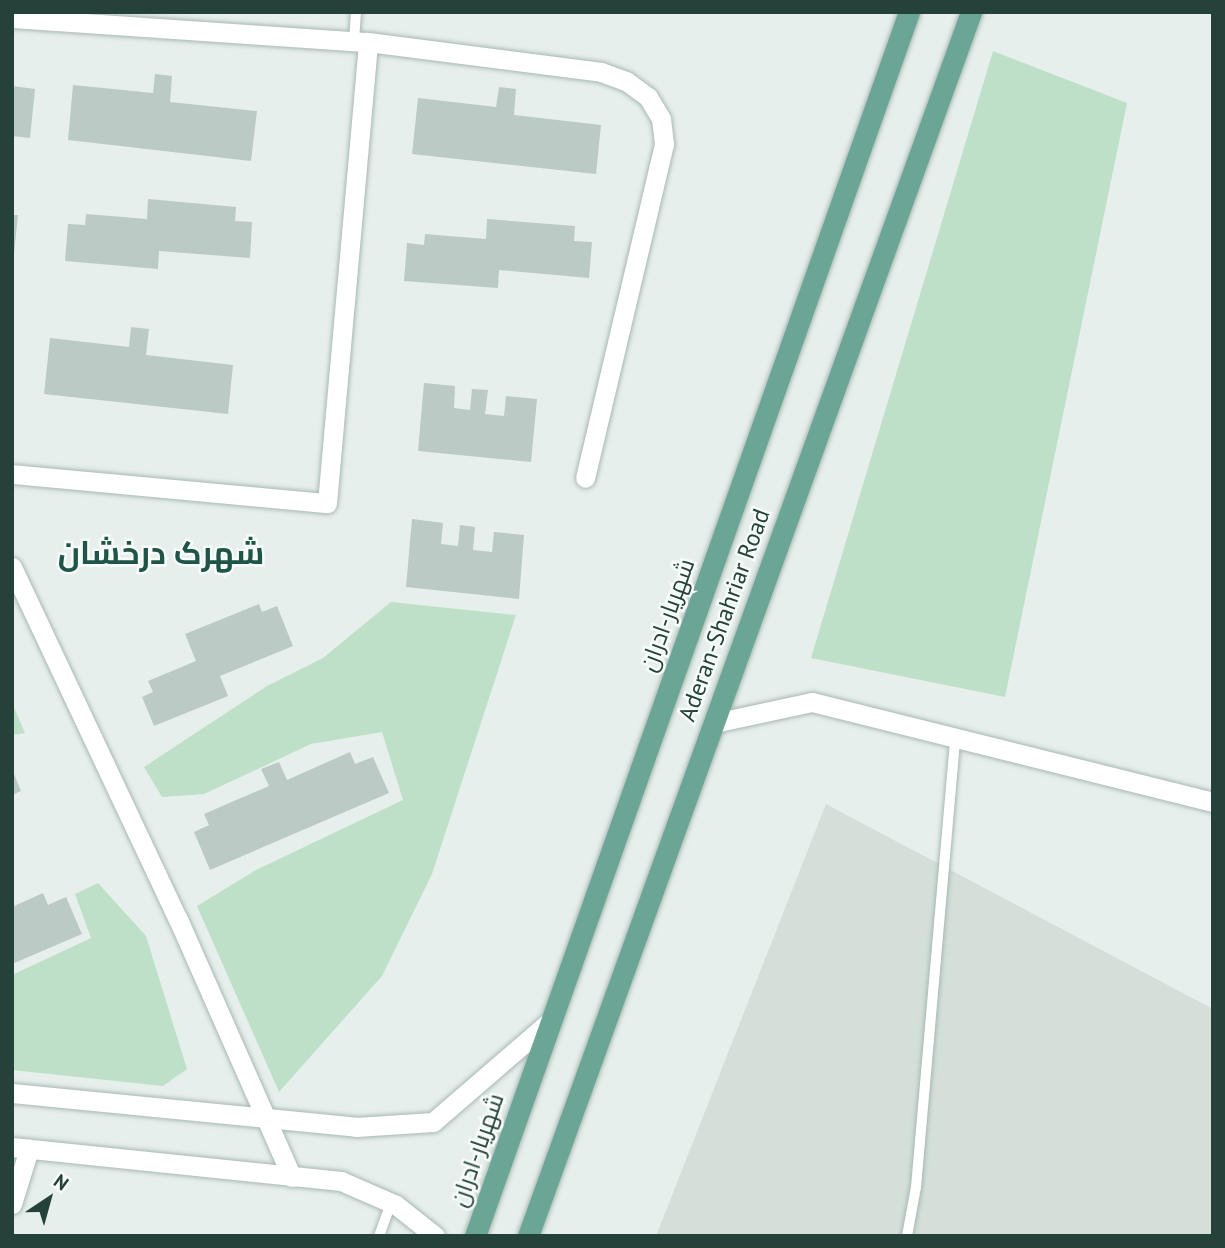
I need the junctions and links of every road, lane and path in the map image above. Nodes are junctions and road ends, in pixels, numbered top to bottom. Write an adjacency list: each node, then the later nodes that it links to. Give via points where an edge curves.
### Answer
1 (356, 12): 5 (lane)
2 (909, 12): 12 (main road, شهریار-ادران)
3 (971, 12): 9 (main road, Aderan-Shahriar Road)
4 (12, 18): 5 (street)
5 (361, 42): 6 (street, via 327,503); 7 (street, via 601,72 626,80 648,97 662,119 664,144)
6 (12, 474)
7 (585, 478)
8 (12, 566): 14 (street)
9 (714, 723): 10 (street, via 812,702); 22 (main road, Aderan-Shahriar Road)
10 (955, 738): 11 (street); 23 (lane, via 916,1187)
11 (1213, 802)
12 (551, 1020): 14 (street, via 433,1122 356,1127); 21 (main road, شهریار-ادران)
13 (12, 1093): 14 (street)
14 (265, 1116): 16 (street)
15 (21, 1148): 16 (street); 18 (street)
16 (292, 1177): 17 (street, via 341,1181)
17 (391, 1202): 19 (lane); 20 (street)
18 (12, 1204)
19 (379, 1236)
20 (435, 1236)
21 (475, 1236)
22 (528, 1236)
23 (907, 1236)

